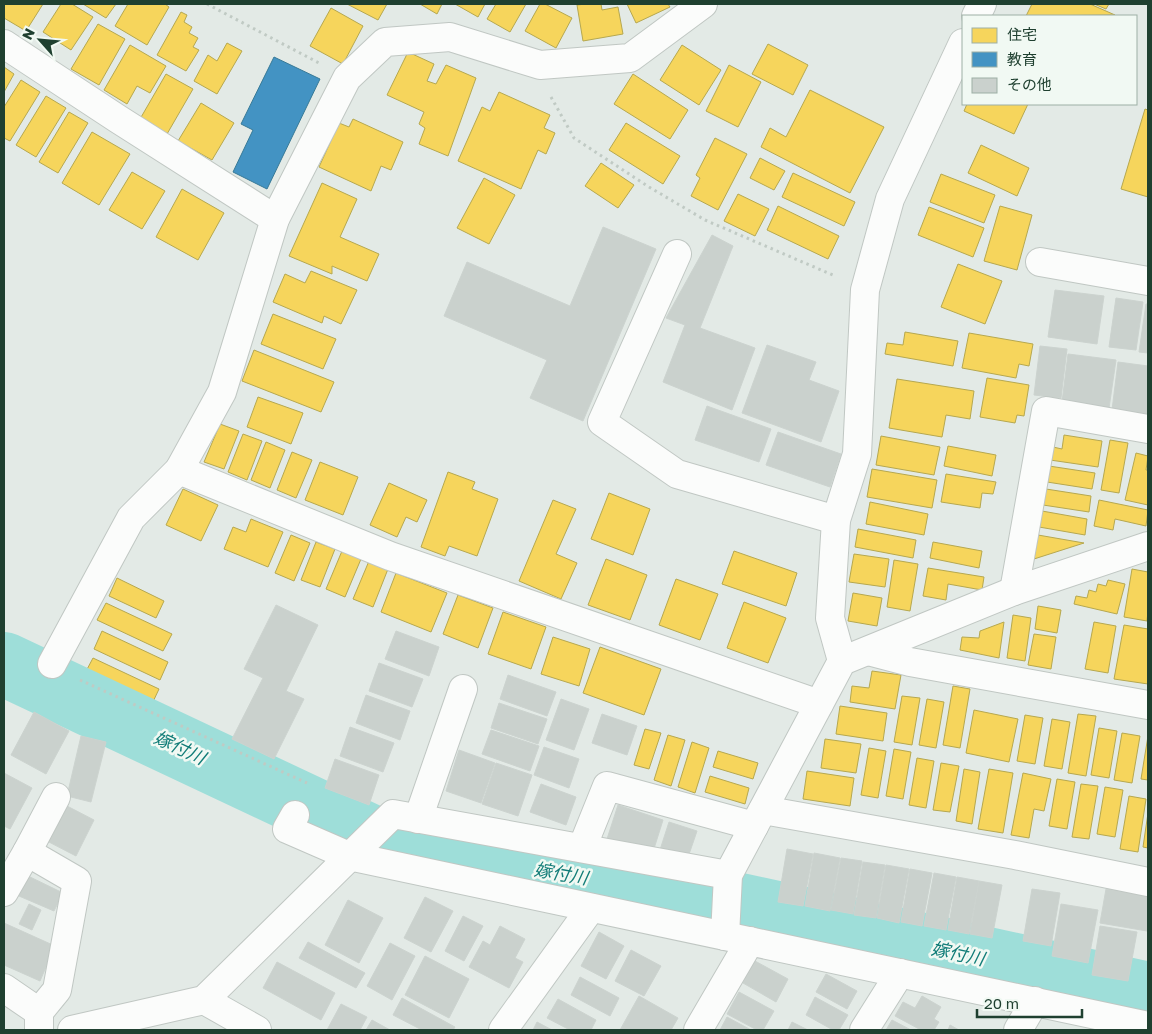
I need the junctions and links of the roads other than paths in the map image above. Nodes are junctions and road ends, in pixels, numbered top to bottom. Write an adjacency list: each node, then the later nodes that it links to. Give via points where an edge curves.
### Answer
1 (703, 4): 4 (street, via 630,58 540,64 450,37 385,42 347,78)
2 (4, 44): 4 (street)
3 (962, 45): 10 (street, via 890,199 865,290 857,454)
4 (275, 219): 9 (street, via 222,392)
5 (677, 254): 10 (street, via 602,422 677,474)
6 (1040, 262): 7 (street)
7 (1148, 281)
8 (1148, 429): 12 (street, via 1046,411)
9 (178, 470): 15 (street, via 130,518); 17 (street, via 390,556)
10 (836, 520): 14 (street, via 830,618)
11 (1148, 546): 12 (street)
12 (1014, 591): 13 (street)
13 (868, 651): 14 (street); 18 (street, via 910,662)
14 (842, 661): 17 (street)
15 (52, 664)
16 (464, 689): 21 (street)
17 (819, 704): 22 (street)
18 (1148, 705)
19 (56, 797): 24 (street)
20 (294, 815): 25 (street, via 287,829)
21 (405, 816): 23 (street); 25 (street)
22 (758, 818): 23 (street, via 607,786); 26 (street); 27 (street, via 1015,855)
23 (582, 848): 26 (street)
24 (27, 852): 28 (street); 35 (street, via 77,881 57,990)
25 (349, 856): 29 (street); 33 (street)
26 (728, 875): 30 (street)
27 (1148, 882)
28 (4, 892)
29 (591, 908): 30 (street); 39 (street)
30 (737, 938): 31 (street); 40 (street)
31 (900, 973): 34 (street); 41 (street)
32 (4, 988): 35 (street)
33 (204, 1000): 37 (street); 38 (street)
34 (1035, 1001): 36 (street); 42 (street)
35 (39, 1021)
36 (1148, 1026)
37 (72, 1030)
38 (257, 1030)
39 (503, 1030)
40 (698, 1030)
41 (864, 1030)
42 (1018, 1030)

